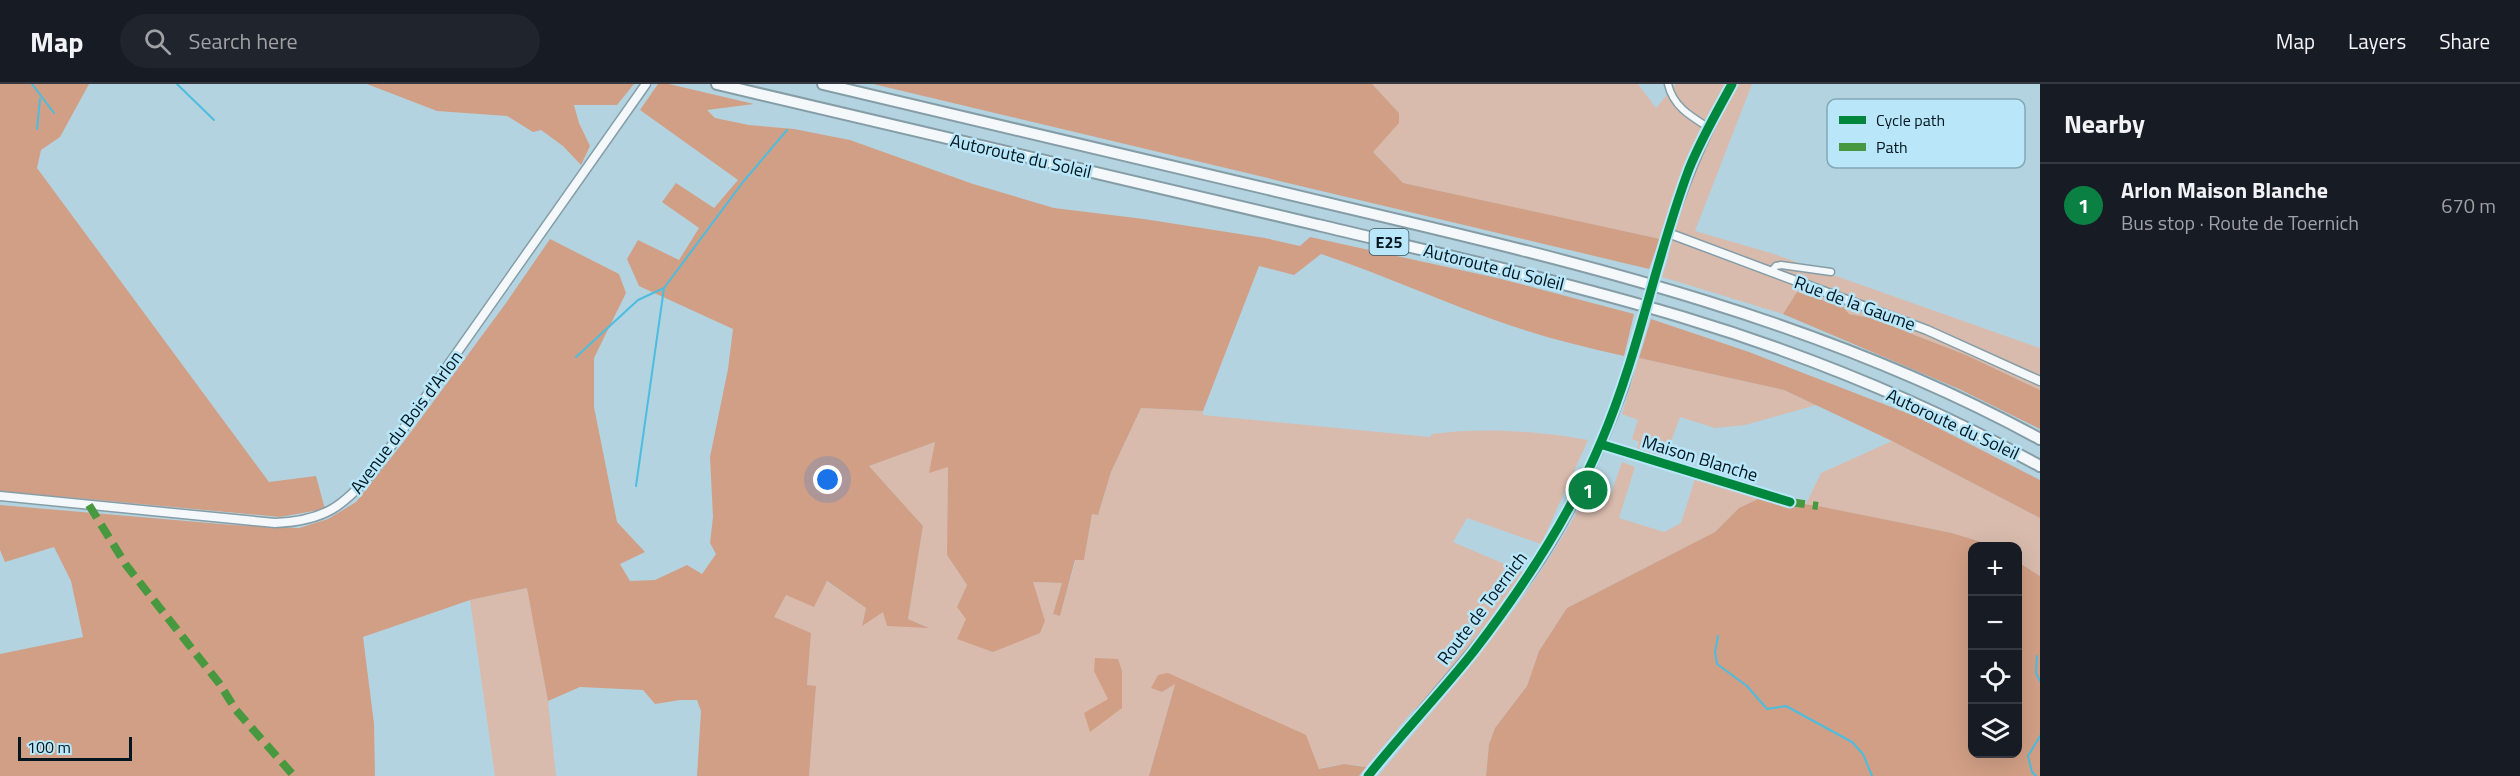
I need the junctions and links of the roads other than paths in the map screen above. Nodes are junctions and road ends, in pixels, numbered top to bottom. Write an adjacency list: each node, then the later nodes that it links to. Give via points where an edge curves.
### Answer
1 (646, 84): 14 (main road, Avenue du Bois d'Arlon, via 393,444 351,497 334,508 296,522 275,523)
2 (717, 84): 13 (highway, Autoroute du Soleil / E25, via 1625,300 1820,365 1958,424)
3 (823, 84): 11 (highway, Autoroute du Soleil / E25, via 1500,244 1656,285 1827,341 1967,402)
4 (1668, 84): 6 (street, via 1686,114)
5 (1732, 84): 6 (main road)
6 (1708, 127): 7 (main road)
7 (1668, 233): 8 (main road, Rue de la Gaume); 12 (main road, Route de Toernich, bridge, via 1623,389)
8 (1771, 272): 9 (street, via 1781,265); 10 (main road, Rue de la Gaume, via 1927,330)
9 (1832, 272)
10 (2040, 381)
11 (2040, 439)
12 (1600, 444): 15 (street, Maison Blanche); 16 (main road, Route de Toernich, via 1568,512 1530,575 1473,652)
13 (2040, 466)
14 (0, 496)
15 (1790, 502)
16 (1368, 776)

